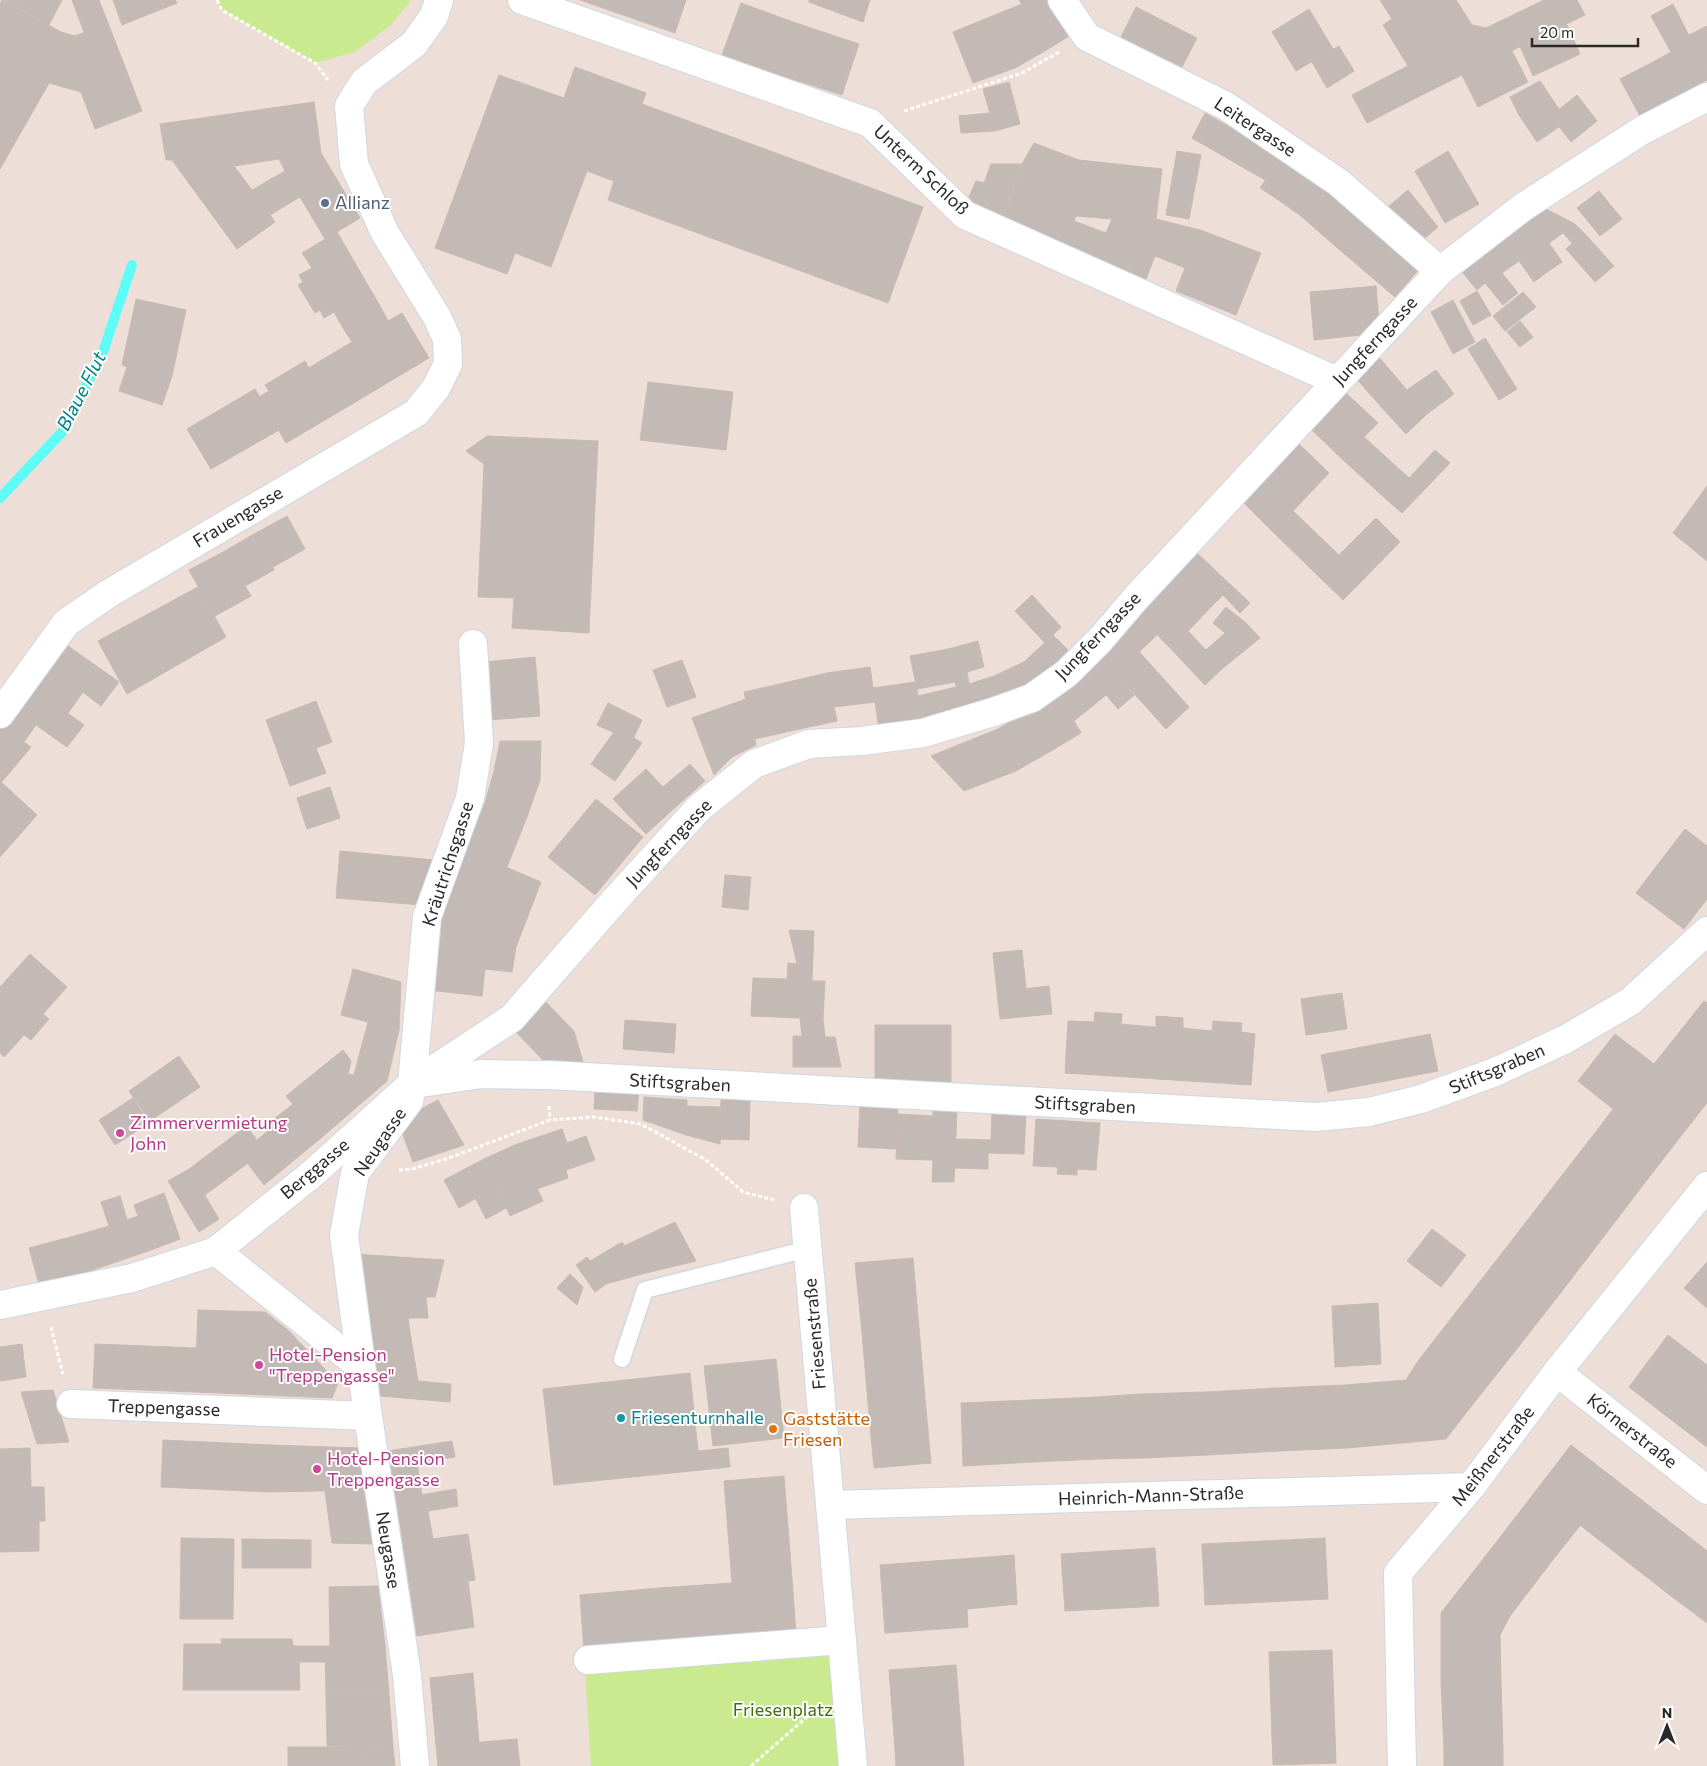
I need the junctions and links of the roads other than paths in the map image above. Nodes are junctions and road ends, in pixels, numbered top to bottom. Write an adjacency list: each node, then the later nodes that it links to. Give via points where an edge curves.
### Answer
1 (439, 0): 8 (street, Frauengasse, via 434,16 414,44 364,82 349,106 354,164 386,233 437,316 447,339 448,364 436,388 416,413 108,594 66,623)
2 (522, 0): 6 (street, Unterm Schloß, via 870,122 965,214)
3 (1062, 0): 5 (street, Leitergasse, via 1087,37 1226,106 1338,182)
4 (1707, 96): 5 (street, Jungferngasse, via 1640,131 1523,207)
5 (1440, 271): 6 (street, Jungferngasse)
6 (1337, 381): 10 (street, Jungferngasse, via 1067,673 1032,698 922,733 809,744 754,764 699,808 512,1018)
7 (473, 644): 10 (street, Kräutrichsgasse, via 478,744 470,798 427,917)
8 (0, 714)
9 (1707, 931): 10 (street, Stiftsgraben, via 1631,1000 1566,1039 1495,1072 1420,1099 1369,1112 1315,1117 510,1074 482,1074)
10 (412, 1084): 14 (street, Berggasse, via 312,1174); 17 (street, Neugasse, via 409,1101 355,1173 344,1235)
11 (1707, 1186): 18 (street, Meißnerstraße)
12 (804, 1208): 13 (street, Friesenstraße)
13 (808, 1249): 16 (lane, via 645,1290); 23 (street, Friesenstraße)
14 (216, 1251): 15 (street, Berggasse, via 132,1278); 17 (street)
15 (0, 1305)
16 (622, 1359)
17 (361, 1367): 20 (street, Neugasse)
18 (1557, 1372): 21 (street, Meißnerstraße); 22 (street, Körnerstraße)
19 (71, 1404): 20 (street, Treppengasse)
20 (368, 1416): 26 (street, Neugasse, via 407,1675)
21 (1471, 1487): 23 (street, Heinrich-Mann-Straße); 28 (street, Meißnerstraße, via 1398,1572)
22 (1707, 1490)
23 (830, 1505): 24 (street, Friesenstraße)
24 (842, 1640): 25 (street); 27 (street, Friesenstraße)
25 (588, 1660)
26 (416, 1766)
27 (853, 1766)
28 (1402, 1766)

